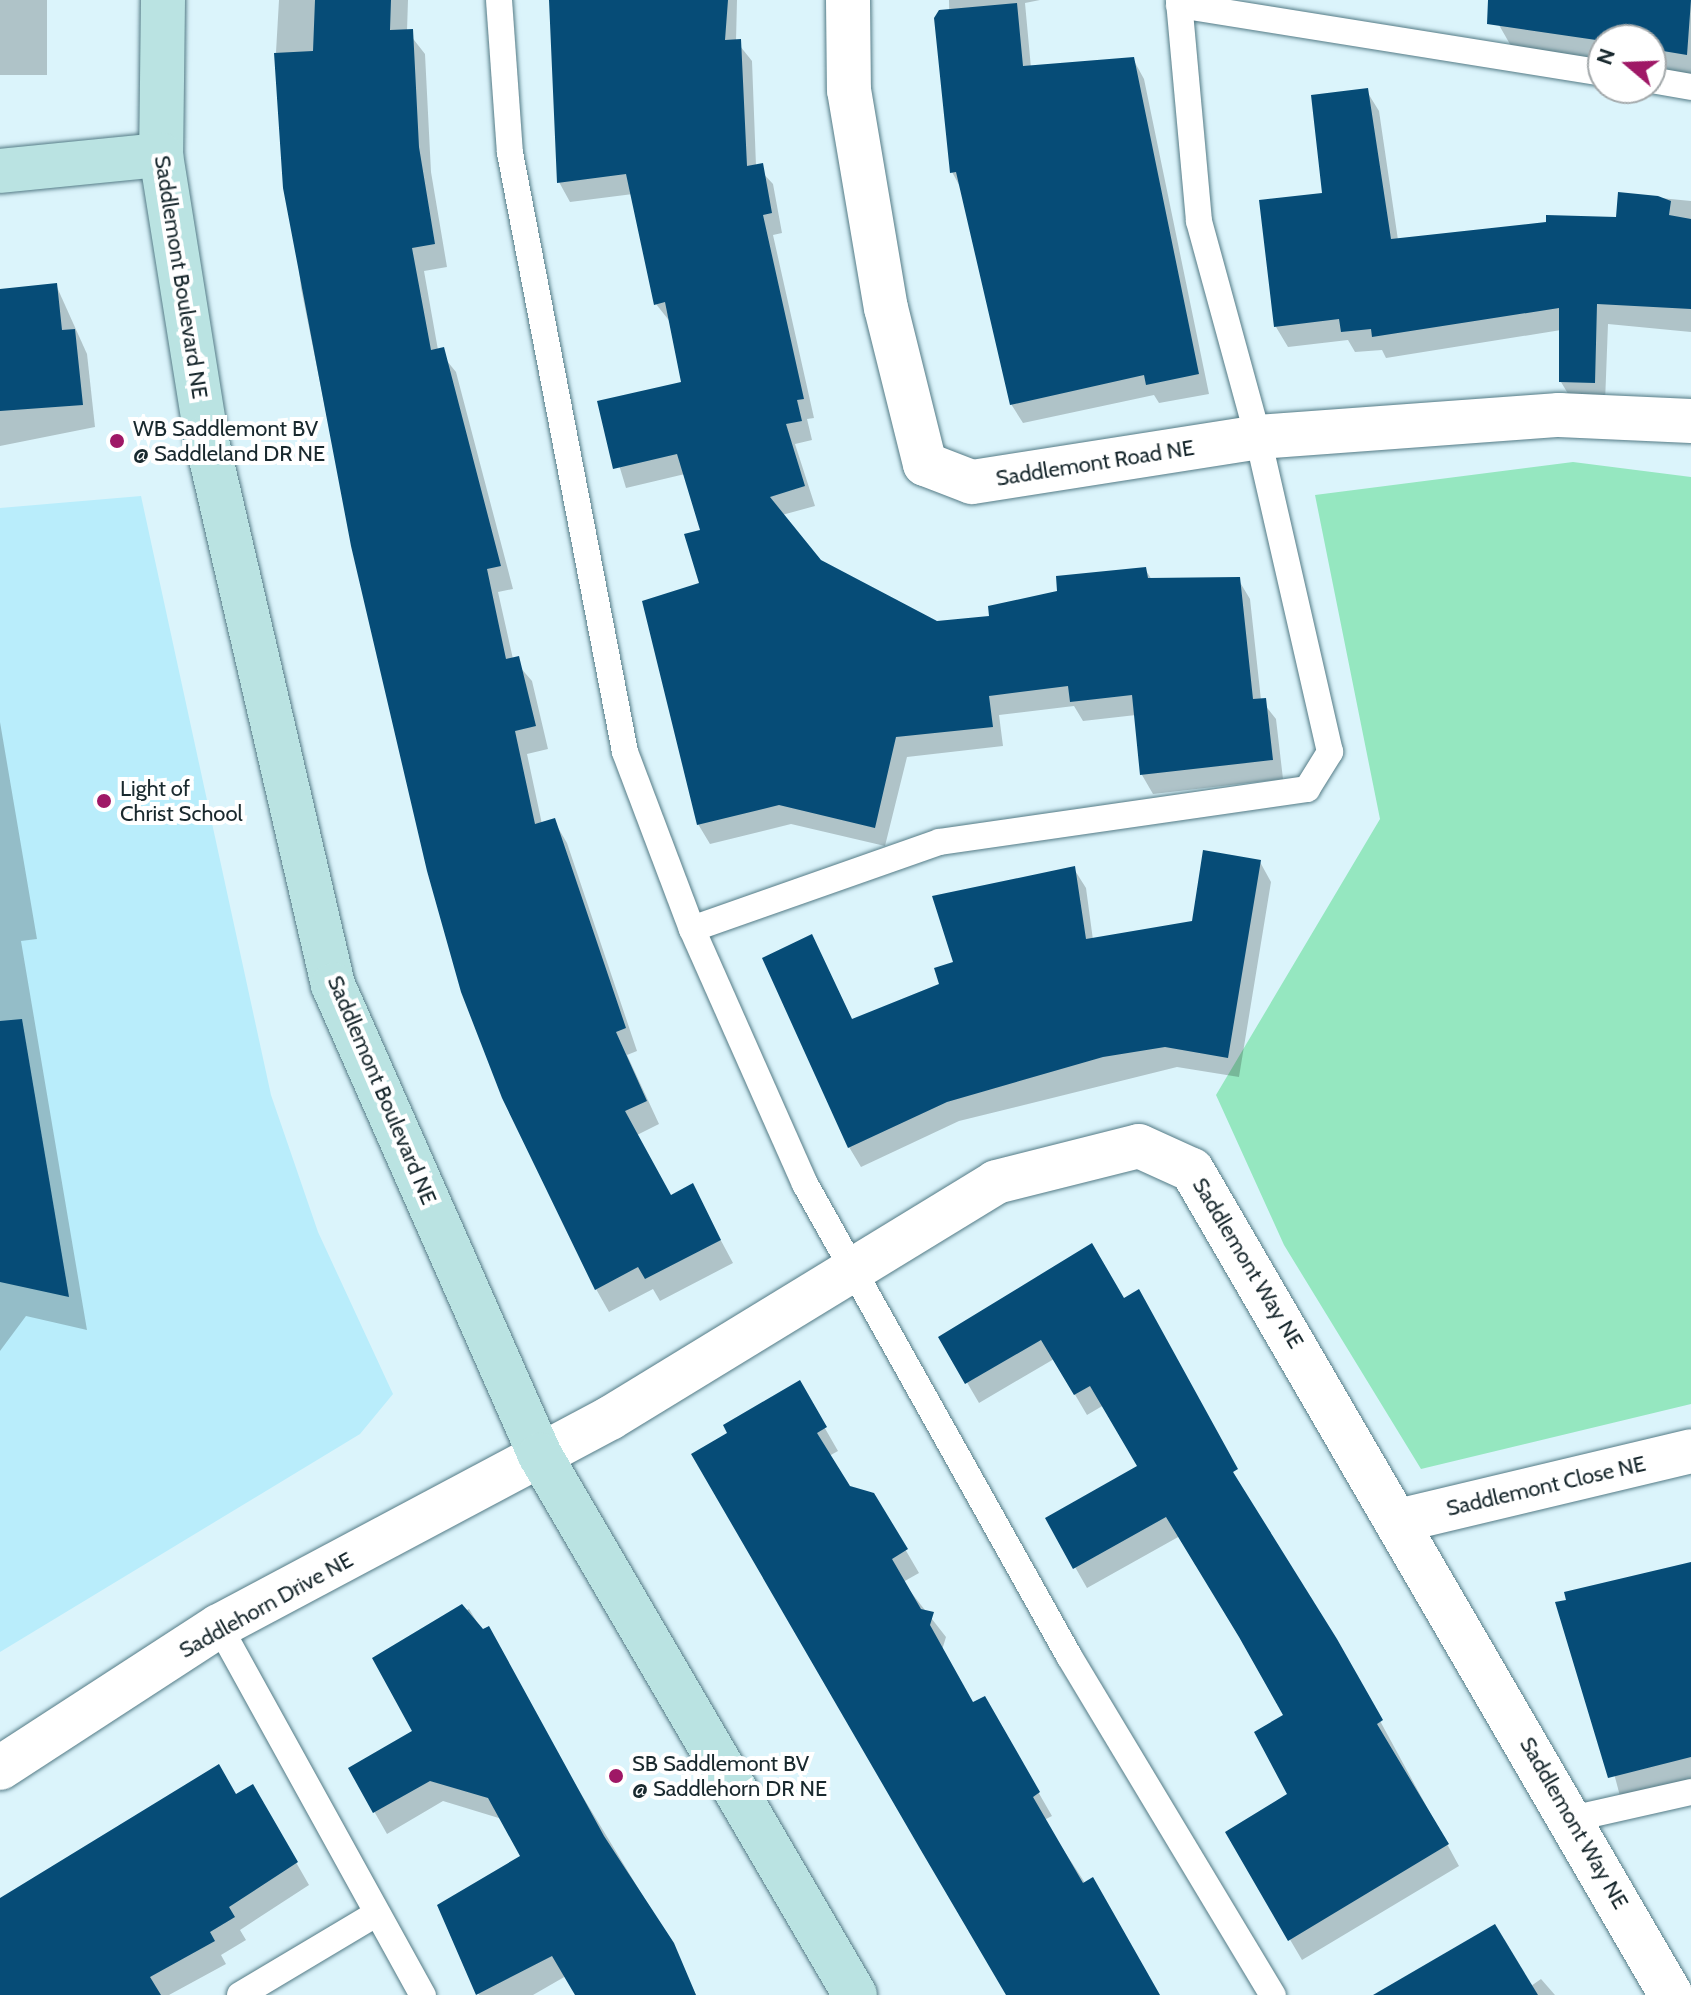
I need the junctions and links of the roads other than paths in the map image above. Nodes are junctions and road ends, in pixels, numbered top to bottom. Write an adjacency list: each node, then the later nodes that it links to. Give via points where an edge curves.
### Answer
1 (163, 0): 8 (street, Saddlemont Boulevard NE)
2 (499, 0): 12 (lane, via 510,153 625,752)
3 (848, 0): 11 (street, Saddlemont Road NE, via 849,90 886,308 925,464 972,482)
4 (1179, 2): 5 (lane); 11 (lane, via 1199,221)
5 (1587, 70)
6 (1667, 83): 7 (lane)
7 (1691, 87)
8 (161, 155): 9 (street); 15 (street, Saddlemont Boulevard NE, via 206,437 333,985)
9 (0, 171)
10 (1691, 421): 11 (street, Saddlemont Road NE, via 1559,415)
11 (1258, 437): 12 (lane, via 1330,752 1307,789 939,842)
12 (692, 929): 13 (lane, via 805,1184)
13 (855, 1268): 15 (street, Saddlemont Way NE); 16 (street, Saddlemont Way NE, via 996,1182 1139,1146 1192,1170); 25 (lane, via 1069,1656)
14 (1691, 1451): 16 (street, Saddlemont Close NE)
15 (540, 1455): 17 (street, Saddlehorn Drive NE); 24 (street, Saddlemont Boulevard NE)
16 (1402, 1520): 20 (street, Saddlemont Way NE)
17 (219, 1626): 18 (street, Saddlehorn Drive NE); 21 (lane)
18 (0, 1768)
19 (1691, 1792): 20 (lane)
20 (1571, 1819): 26 (street, Saddlemont Way NE)
21 (374, 1915): 22 (lane); 23 (lane)
22 (240, 1995)
23 (423, 1995)
24 (855, 1995)
25 (1273, 1995)
26 (1671, 1995)

